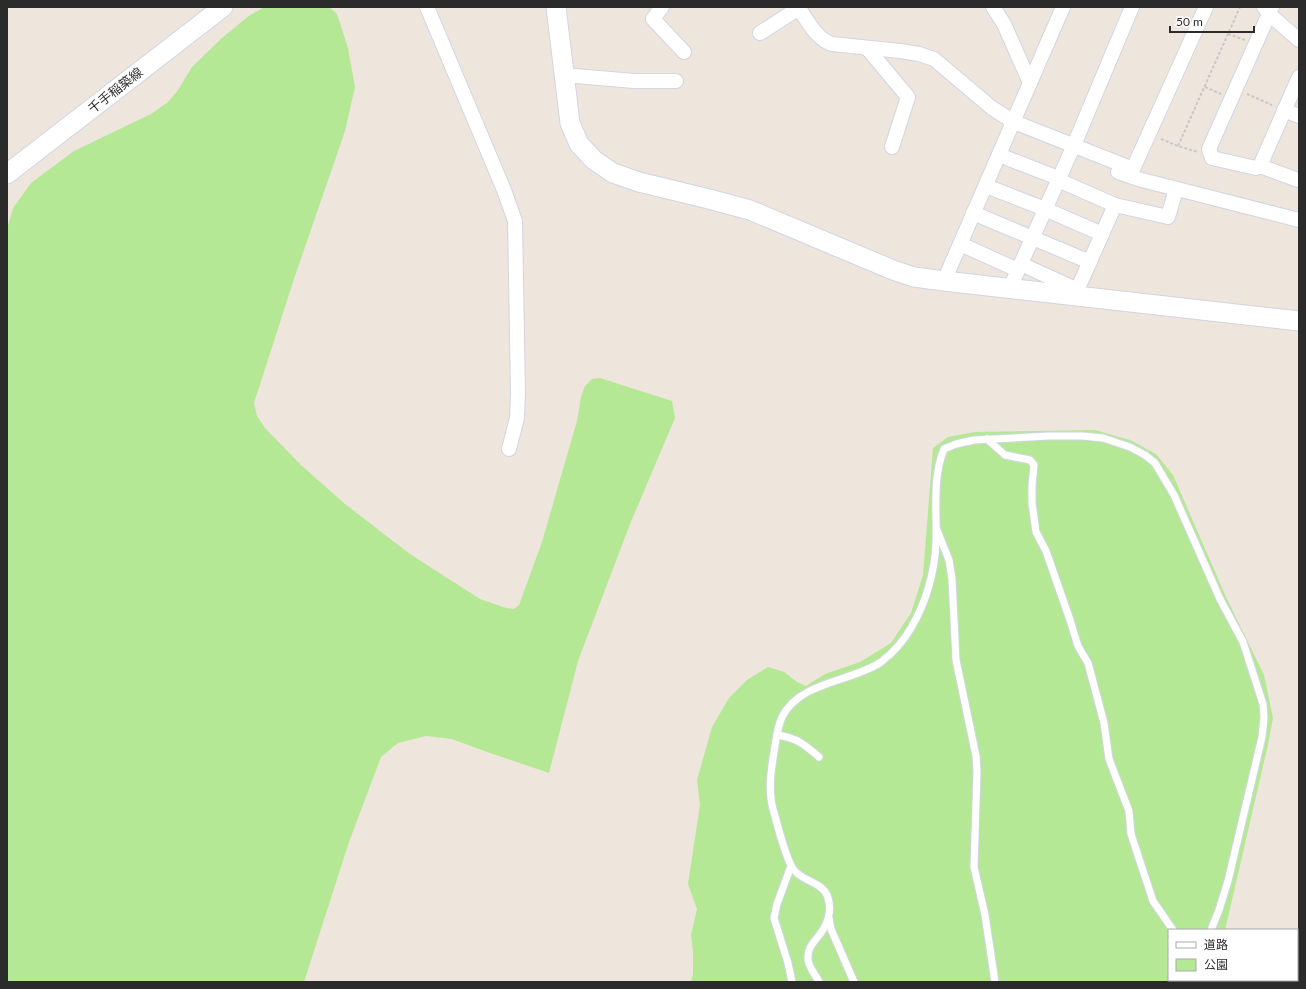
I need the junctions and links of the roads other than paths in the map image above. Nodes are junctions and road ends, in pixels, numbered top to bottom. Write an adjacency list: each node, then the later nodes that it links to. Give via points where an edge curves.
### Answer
1 (223, 7): 26 (street, 千手稲築線)
2 (427, 7): 45 (street, via 515,221 518,394 517,418)
3 (556, 7): 15 (street)
4 (662, 7): 14 (street, via 654,19)
5 (993, 7): 18 (street, via 1004,24)
6 (1063, 7): 18 (street)
7 (1132, 7): 23 (street)
8 (1206, 7): 23 (street, via 1133,168)
9 (798, 8): 11 (street); 13 (street, via 824,42)
10 (1268, 9): 12 (street); 25 (street, via 1255,45 1209,149 1212,158 1256,168)
11 (760, 33)
12 (1299, 40)
13 (867, 48): 21 (street, via 918,54 934,59 992,108); 22 (street, via 908,96)
14 (684, 52)
15 (564, 75): 17 (street, via 634,81); 40 (street, via 570,123 579,144 594,160 613,173 750,210 894,270)
16 (1299, 77): 19 (street)
17 (676, 81)
18 (1030, 83): 21 (street)
19 (1284, 110): 20 (street); 25 (street)
20 (1299, 116)
21 (1014, 122): 23 (street); 24 (street)
22 (892, 147)
23 (1072, 150): 27 (street); 30 (street, via 1133,178)
24 (999, 155): 27 (street); 29 (street)
25 (1260, 166): 28 (street)
26 (7, 174)
27 (1058, 180): 31 (street); 32 (street)
28 (1298, 180)
29 (986, 186): 32 (street); 33 (street)
30 (1176, 189): 31 (street, via 1168,217); 34 (street)
31 (1115, 205): 35 (street)
32 (1045, 209): 35 (street); 36 (street)
33 (974, 213): 36 (street); 37 (street)
34 (1299, 220)
35 (1102, 234): 38 (street)
36 (1033, 237): 38 (street); 39 (street)
37 (960, 244): 39 (street); 40 (street)
38 (1090, 262): 42 (street)
39 (1020, 267): 41 (street); 42 (street)
40 (944, 281): 41 (street)
41 (1010, 288): 42 (street)
42 (1076, 292): 43 (street)
43 (1299, 321)
44 (987, 439): 46 (lane, via 956,444 944,450 938,468); 51 (lane, via 1005,455 1030,460 1034,465 1032,502 1036,532 1046,551 1078,646 1088,663 1104,723 1109,759 1129,811 1131,834 1153,901); 52 (lane, via 1049,436 1103,438 1145,455 1155,463 1174,495 1220,599 1243,642 1263,704 1262,737 1228,881)
45 (509, 449)
46 (936, 526): 47 (lane, via 931,578 925,601 898,646 881,662 858,674 827,683 802,695 787,709); 56 (lane, via 949,560 956,660 976,756 974,867 985,914)
47 (777, 735): 48 (lane, via 792,737); 49 (lane, via 771,770 771,789 773,807)
48 (819, 757)
49 (791, 866): 50 (lane, via 794,871 826,892); 53 (lane, via 774,918)
50 (829, 918): 54 (lane, via 808,951 808,960); 55 (lane)
51 (1172, 929)
52 (1211, 929)
53 (792, 982)
54 (819, 982)
55 (854, 982)
56 (995, 982)

